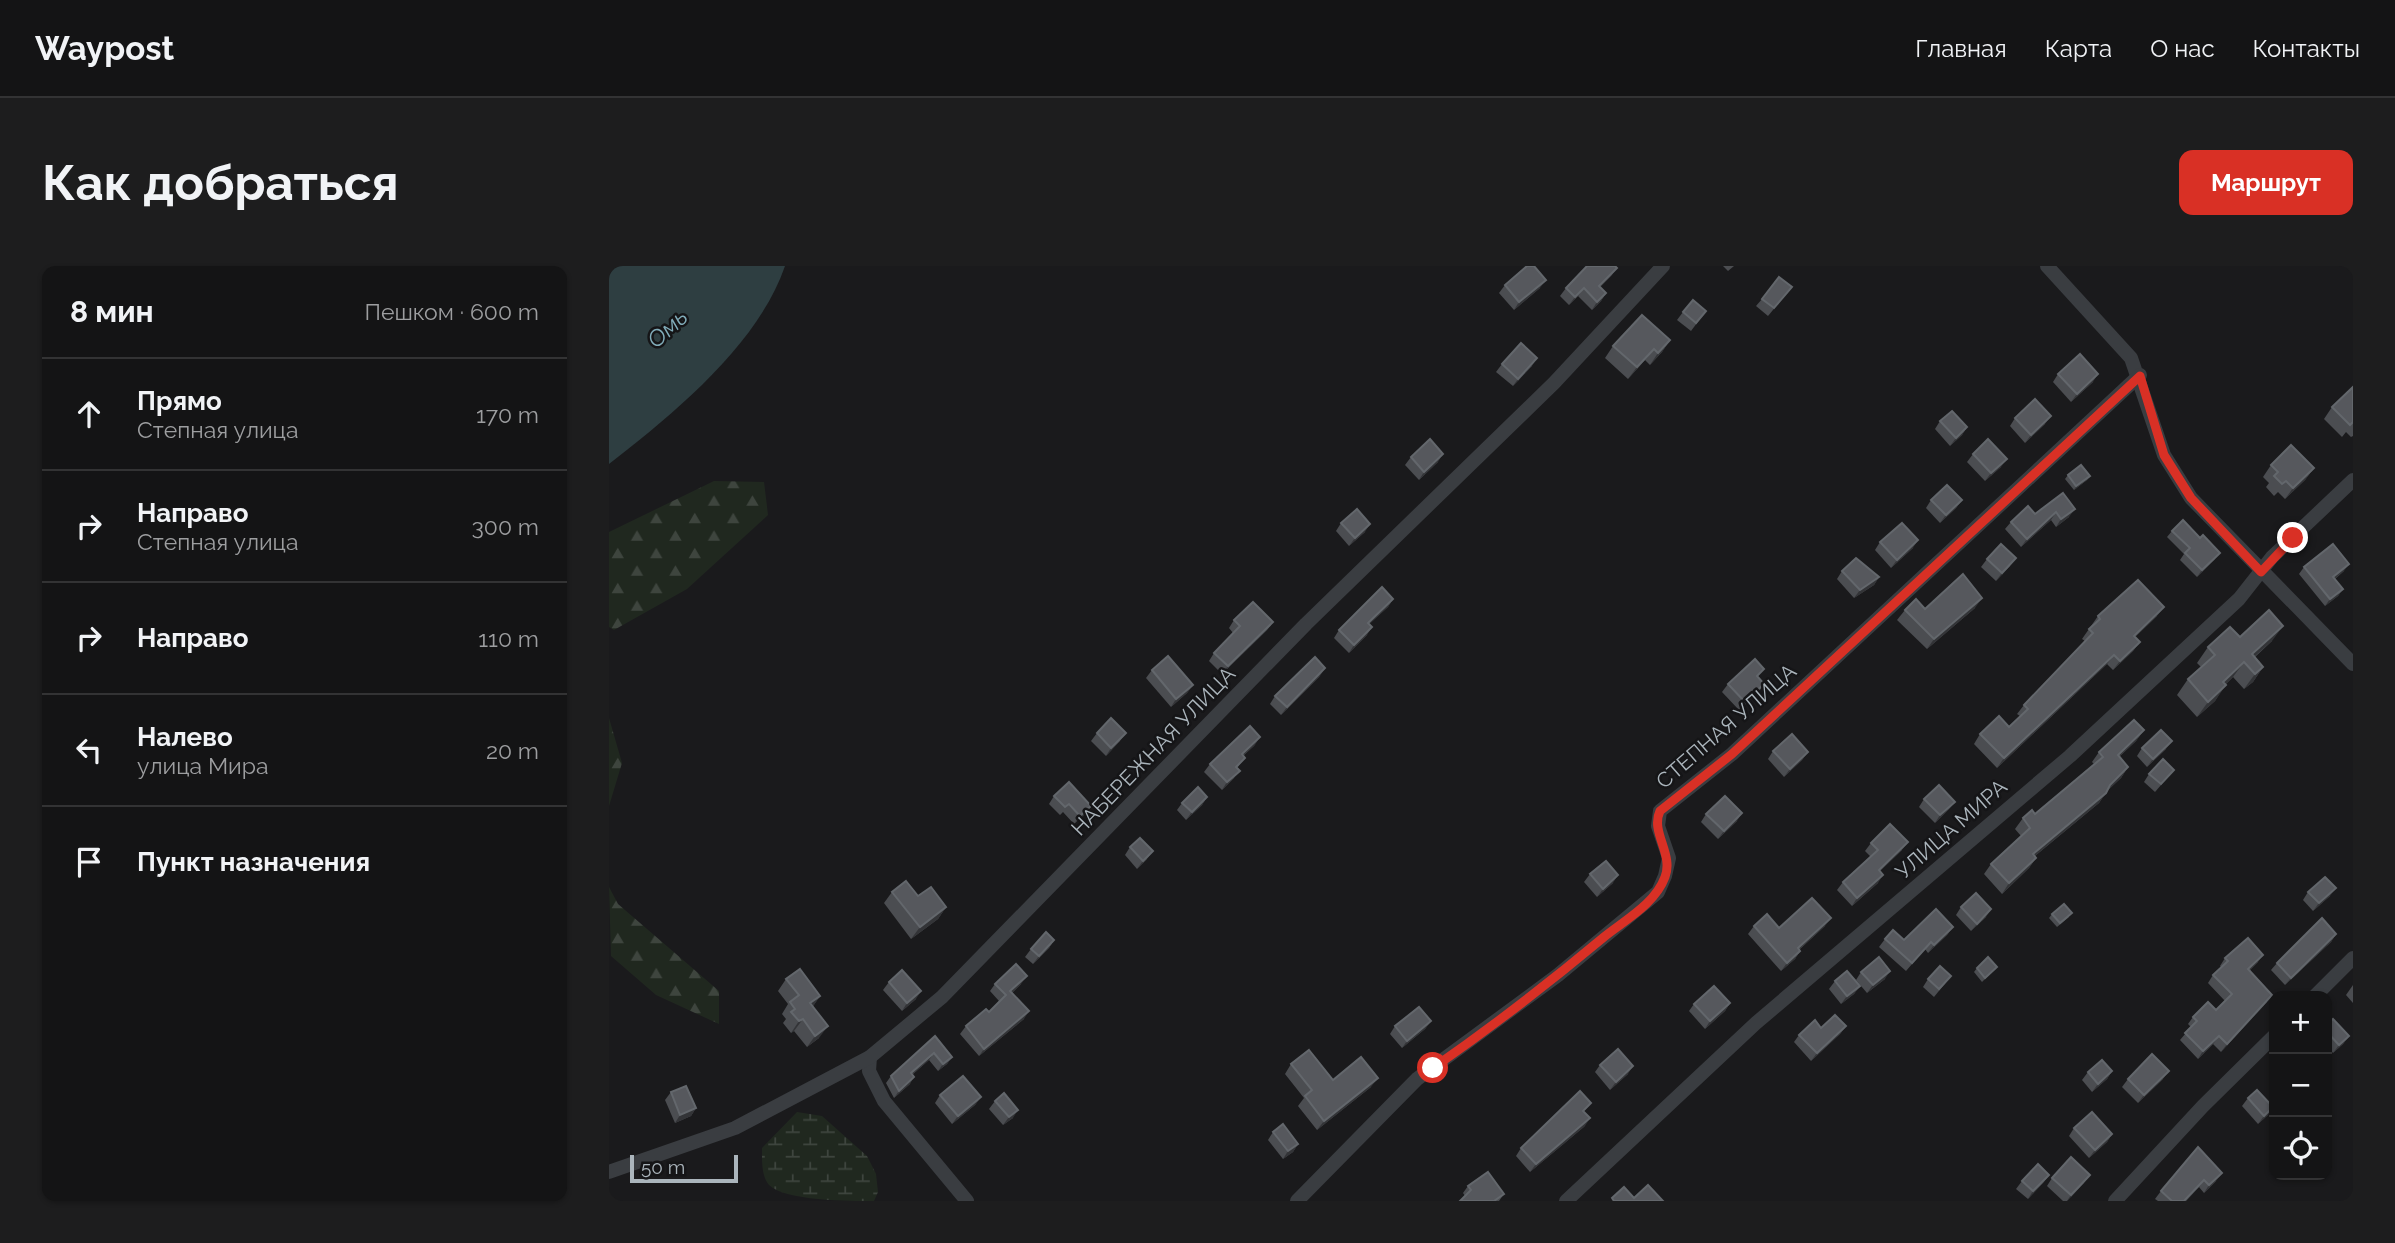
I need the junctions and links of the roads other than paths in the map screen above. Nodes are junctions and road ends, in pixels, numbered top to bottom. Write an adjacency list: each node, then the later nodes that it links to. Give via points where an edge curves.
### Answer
1 (1663, 266): 10 (street, НАБЕРЕЖНАЯ УЛИЦА, via 1554,383 1305,624 942,997)
2 (2047, 266): 3 (street, via 2131,358)
3 (2140, 376): 5 (street, via 2164,455 2191,498); 13 (street, СТЕПНАЯ УЛИЦА, via 1732,754 1660,811 1658,826 1669,858 1658,892 1558,975 1417,1079)
4 (2353, 480): 5 (street, УЛИЦА МИРА)
5 (2261, 572): 6 (street); 14 (street, УЛИЦА МИРА, via 2239,599 2070,756 1756,1023)
6 (2353, 664)
7 (2353, 958): 8 (street)
8 (2320, 991)
9 (2269, 1041): 15 (street)
10 (870, 1057): 11 (street, НАБЕРЕЖНАЯ УЛИЦА, via 735,1128); 12 (street, via 869,1071 884,1101)
11 (609, 1172)
12 (967, 1201)
13 (1297, 1201)
14 (1566, 1201)
15 (2115, 1201)

